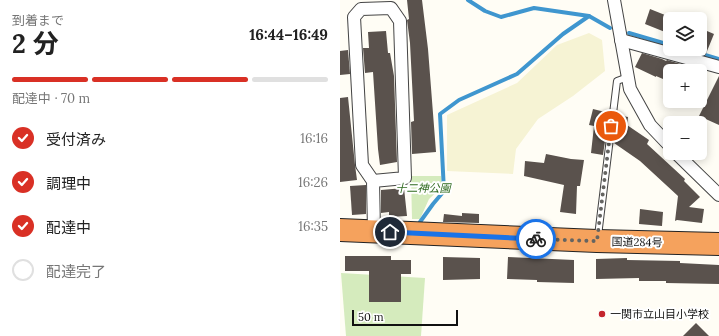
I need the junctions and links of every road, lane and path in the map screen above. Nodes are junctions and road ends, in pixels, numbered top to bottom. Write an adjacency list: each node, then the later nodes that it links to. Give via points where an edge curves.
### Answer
1 (614, 0): 2 (street)
2 (621, 40): 3 (street); 4 (street)
3 (719, 67)
4 (628, 77): 5 (street, via 630,89 650,125); 11 (lane, via 617,81)
5 (663, 139)
6 (683, 160): 8 (street)
7 (373, 181): 7 (street, via 362,165 354,17 361,9 391,8 400,21 405,178); 10 (street)
8 (719, 195)
9 (340, 230): 10 (highway, 国道284号)
10 (374, 231): 11 (highway, 国道284号)
11 (597, 241): 12 (highway, 国道284号)
12 (719, 244)

